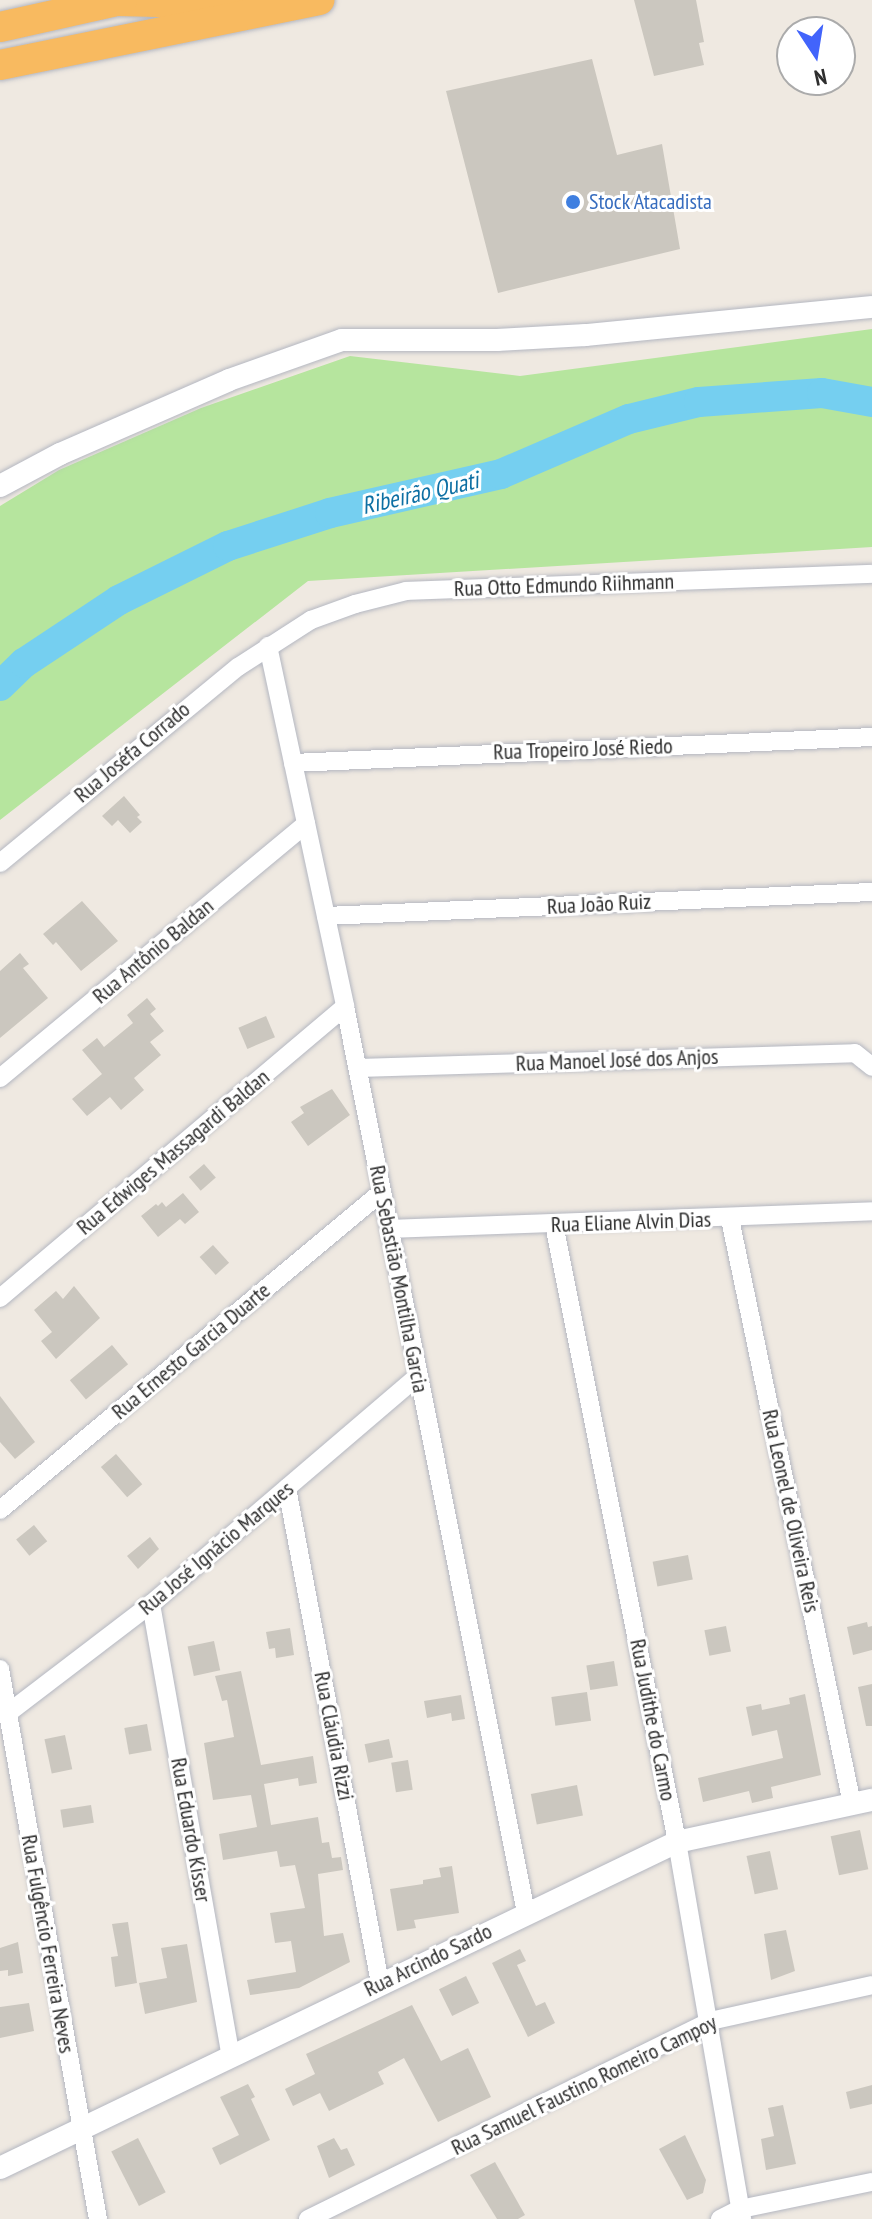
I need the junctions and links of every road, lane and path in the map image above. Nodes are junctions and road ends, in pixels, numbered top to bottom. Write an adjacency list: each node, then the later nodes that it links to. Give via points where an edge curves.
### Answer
1 (120, 0): 2 (highway); 3 (highway)
2 (306, 3): 4 (highway)
3 (0, 27)
4 (0, 65)
5 (872, 307): 6 (street, via 586,335 342,340 229,380)
6 (0, 486)
7 (872, 574): 8 (street, Rua Otto Edmundo Riihmann, via 406,591 311,620)
8 (268, 646): 10 (street, Rua Sebastião Montilha Garcia); 12 (street, Rua Joséfa Corrado, via 181,710)
9 (872, 737): 10 (street, Rua Tropeiro José Riedo)
10 (293, 763): 11 (street, Rua Sebastião Montilha Garcia)
11 (306, 824): 14 (street, Rua Sebastião Montilha Garcia); 18 (street, Rua Antônio Baldan)
12 (0, 863)
13 (872, 892): 14 (street, Rua João Ruiz)
14 (326, 916): 15 (street, Rua Sebastião Montilha Garcia)
15 (345, 1006): 17 (street, Rua Sebastião Montilha Garcia); 24 (street, Rua Edwiges Massagardi Baldan)
16 (872, 1067): 17 (street, Rua Manoel José dos Anjos, via 855,1053)
17 (358, 1068): 19 (street, Rua Sebastião Montilha Garcia)
18 (0, 1078)
19 (382, 1192): 23 (street, Rua Sebastião Montilha Garcia); 27 (street, Rua Ernesto Garcia Duarte)
20 (872, 1211): 21 (street, Rua Eliane Alvin Dias)
21 (730, 1219): 22 (street, Rua Eliane Alvin Dias); 31 (street, Rua Leonel de Oliveira Reis)
22 (554, 1224): 23 (street, Rua Eliane Alvin Dias); 32 (street, Rua Judithe do Carmo)
23 (390, 1229): 25 (street, Rua Sebastião Montilha Garcia)
24 (0, 1298)
25 (418, 1376): 26 (street, Rua José Ignácio Marques); 33 (street, Rua Sebastião Montilha Garcia)
26 (287, 1488): 28 (street, Rua José Ignácio Marques); 34 (street, Rua Cláudia Rizzi)
27 (0, 1510)
28 (151, 1604): 30 (street, Rua José Ignácio Marques); 37 (street, Rua Eduardo Kisser)
29 (0, 1669): 30 (street, Rua Fulgêncio Ferreira Neves)
30 (7, 1714): 38 (street, Rua Fulgêncio Ferreira Neves)
31 (862, 1802): 32 (street, Rua Arcindo Sardo)
32 (677, 1842): 33 (street, Rua Arcindo Sardo); 36 (street, Rua Judithe do Carmo)
33 (526, 1913): 34 (street, Rua Arcindo Sardo)
34 (380, 1983): 37 (street, Rua Arcindo Sardo)
35 (872, 1985): 36 (street, Rua Samuel Faustino Romeiro Campoy)
36 (710, 2021): 41 (street, Rua Judithe do Carmo); 43 (street, Rua Samuel Faustino Romeiro Campoy)
37 (231, 2057): 38 (street, Rua Arcindo Sardo)
38 (82, 2132): 39 (street, Rua Arcindo Sardo); 42 (street, Rua Fulgêncio Ferreira Neves)
39 (0, 2168)
40 (872, 2182): 41 (street)
41 (741, 2214): 44 (street)
42 (98, 2219)
43 (308, 2219)
44 (720, 2219)

